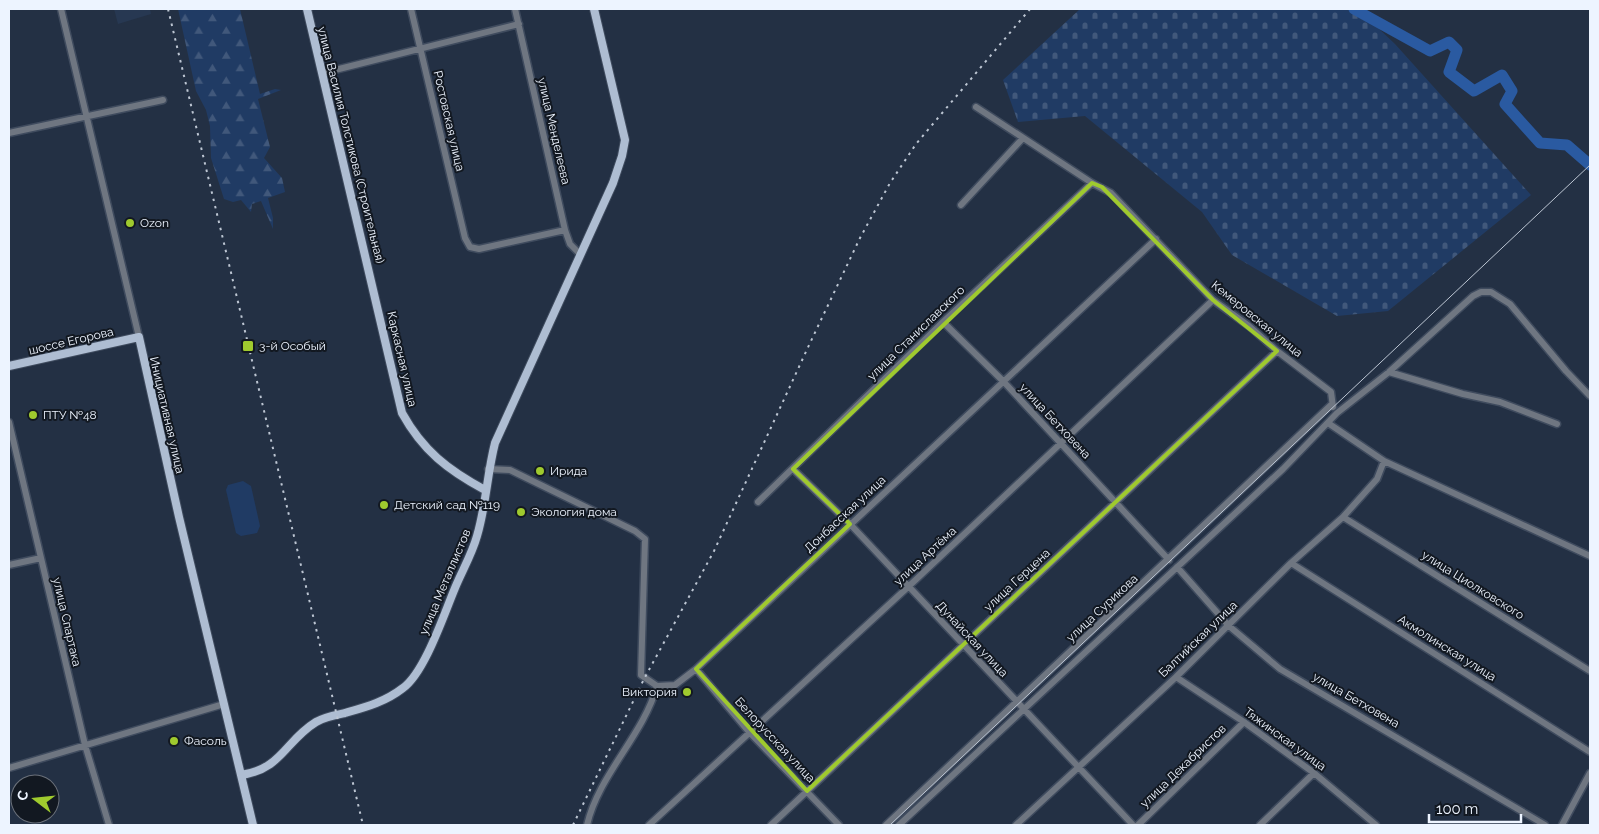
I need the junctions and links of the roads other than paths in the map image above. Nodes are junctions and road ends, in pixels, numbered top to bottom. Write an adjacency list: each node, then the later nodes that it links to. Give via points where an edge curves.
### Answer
1 (61, 9): 11 (street, Инициативная улица)
2 (307, 9): 8 (main road, улица Василия Толстикова (Строительная))
3 (411, 9): 7 (street, Ростовская улица)
4 (515, 9): 6 (street, улица Менделеева)
5 (594, 9): 18 (main road, улица Металлистов, via 625,140 618,171)
6 (519, 24): 7 (street); 16 (street, улица Менделеева)
7 (421, 47): 8 (street); 16 (street, Ростовская улица, via 465,238 470,247 479,249)
8 (323, 73): 19 (main road, улица Василия Толстикова (Строительная))
9 (163, 100): 11 (street)
10 (976, 107): 13 (street, Кемеровская улица)
11 (86, 117): 12 (street); 22 (street, Инициативная улица)
12 (9, 134)
13 (1023, 138): 14 (street, Кемеровская улица); 15 (street)
14 (1092, 183): 17 (street, Кемеровская улица, via 1111,193); 21 (street, улица Станиславского)
15 (961, 204)
16 (565, 230): 18 (street, улица Менделеева, via 570,244)
17 (1156, 239): 20 (street, Кемеровская улица); 26 (street, Донбасская улица)
18 (580, 254): 35 (main road, улица Металлистов, via 495,443)
19 (374, 287): 37 (main road, Каркасная улица, via 397,396 409,425 447,468)
20 (1212, 300): 23 (street, Кемеровская улица, via 1250,326); 33 (street, улица Артёма)
21 (943, 322): 26 (street, улица Бетховена); 36 (street, улица Станиславского)
22 (138, 337): 24 (main road, шоссе Егорова); 56 (main road, Инициативная улица)
23 (1277, 351): 28 (street, Кемеровская улица, via 1331,392); 39 (street, улица Герцена)
24 (9, 366)
25 (1389, 372): 27 (street, улица Сурикова, via 1473,296 1491,292 1510,304); 29 (street, улица Сурикова); 32 (street, via 1500,402)
26 (1003, 381): 33 (street, улица Бетховена); 41 (street, Донбасская улица)
27 (1590, 396)
28 (1331, 405): 29 (street, Кемеровская улица); 44 (street, улица Сурикова)
29 (1337, 413): 31 (street, улица Сурикова)
30 (9, 422): 43 (street, улица Спартака)
31 (1328, 423): 34 (street); 47 (street, улица Сурикова)
32 (1557, 424)
33 (1062, 444): 39 (street, улица Бетховена); 48 (street, улица Артёма)
34 (1384, 461): 40 (street, Балтийская улица, via 1377,479); 42 (street)
35 (488, 469): 37 (main road, улица Металлистов); 54 (street, via 510,470 635,531 645,539 641,674)
36 (793, 469): 38 (street, улица Станиславского); 41 (street, Дунайская улица)
37 (485, 490): 66 (main road, улица Металлистов, via 477,538 419,670 406,687 374,705 316,722 298,736 272,765 254,774)
38 (758, 502)
39 (1115, 503): 44 (street, улица Бетховена); 50 (street, улица Герцена)
40 (1343, 518): 45 (street, Балтийская улица); 52 (street, улица Циолковского)
41 (850, 524): 48 (street, Дунайская улица); 51 (street, Донбасская улица)
42 (1590, 556)
43 (41, 558): 46 (street); 60 (street, улица Спартака)
44 (1168, 560): 55 (street, улица Сурикова)
45 (1291, 563): 49 (street, Балтийская улица); 61 (street, Акмолинская улица)
46 (9, 565)
47 (1177, 567): 49 (street, улица Бетховена); 57 (street, улица Сурикова)
48 (908, 587): 50 (street, Дунайская улица); 59 (street, улица Артёма)
49 (1229, 626): 53 (street, Балтийская улица); 81 (street, улица Бетховена, via 1280,669)
50 (963, 646): 55 (street, Дунайская улица); 67 (street, улица Герцена)
51 (696, 669): 54 (street, Донбасская улица, via 675,685); 59 (street, Белорусская улица)
52 (1590, 671)
53 (1176, 677): 58 (street, Тяжинская улица); 63 (street, Балтийская улица)
54 (657, 686): 70 (street, via 652,704 613,766)
55 (1017, 703): 57 (street, Дунайская улица); 74 (street, улица Сурикова)
56 (224, 704): 60 (street); 66 (main road, Инициативная улица)
57 (1024, 710): 63 (street, Дунайская улица); 75 (street, улица Сурикова)
58 (1244, 722): 64 (street, Тяжинская улица); 78 (street, улица Декабристов)
59 (750, 733): 67 (street, Белорусская улица); 71 (street, улица Артёма)
60 (85, 745): 62 (street); 68 (street, улица Спартака)
61 (1590, 752)
62 (9, 768)
63 (1079, 768): 76 (street, Балтийская улица); 77 (street, Дунайская улица)
64 (1314, 773): 79 (street); 80 (street, Тяжинская улица)
65 (1590, 773): 82 (street)
66 (241, 775): 69 (main road, Инициативная улица)
67 (807, 792): 72 (street, улица Герцена); 73 (street, Белорусская улица)
68 (109, 825)
69 (253, 825)
70 (586, 825)
71 (649, 825)
72 (772, 825)
73 (839, 825)
74 (886, 825)
75 (899, 825)
76 (1016, 825)
77 (1133, 825)
78 (1138, 825)
79 (1260, 825)
80 (1376, 825)
81 (1545, 825)
82 (1562, 825)

